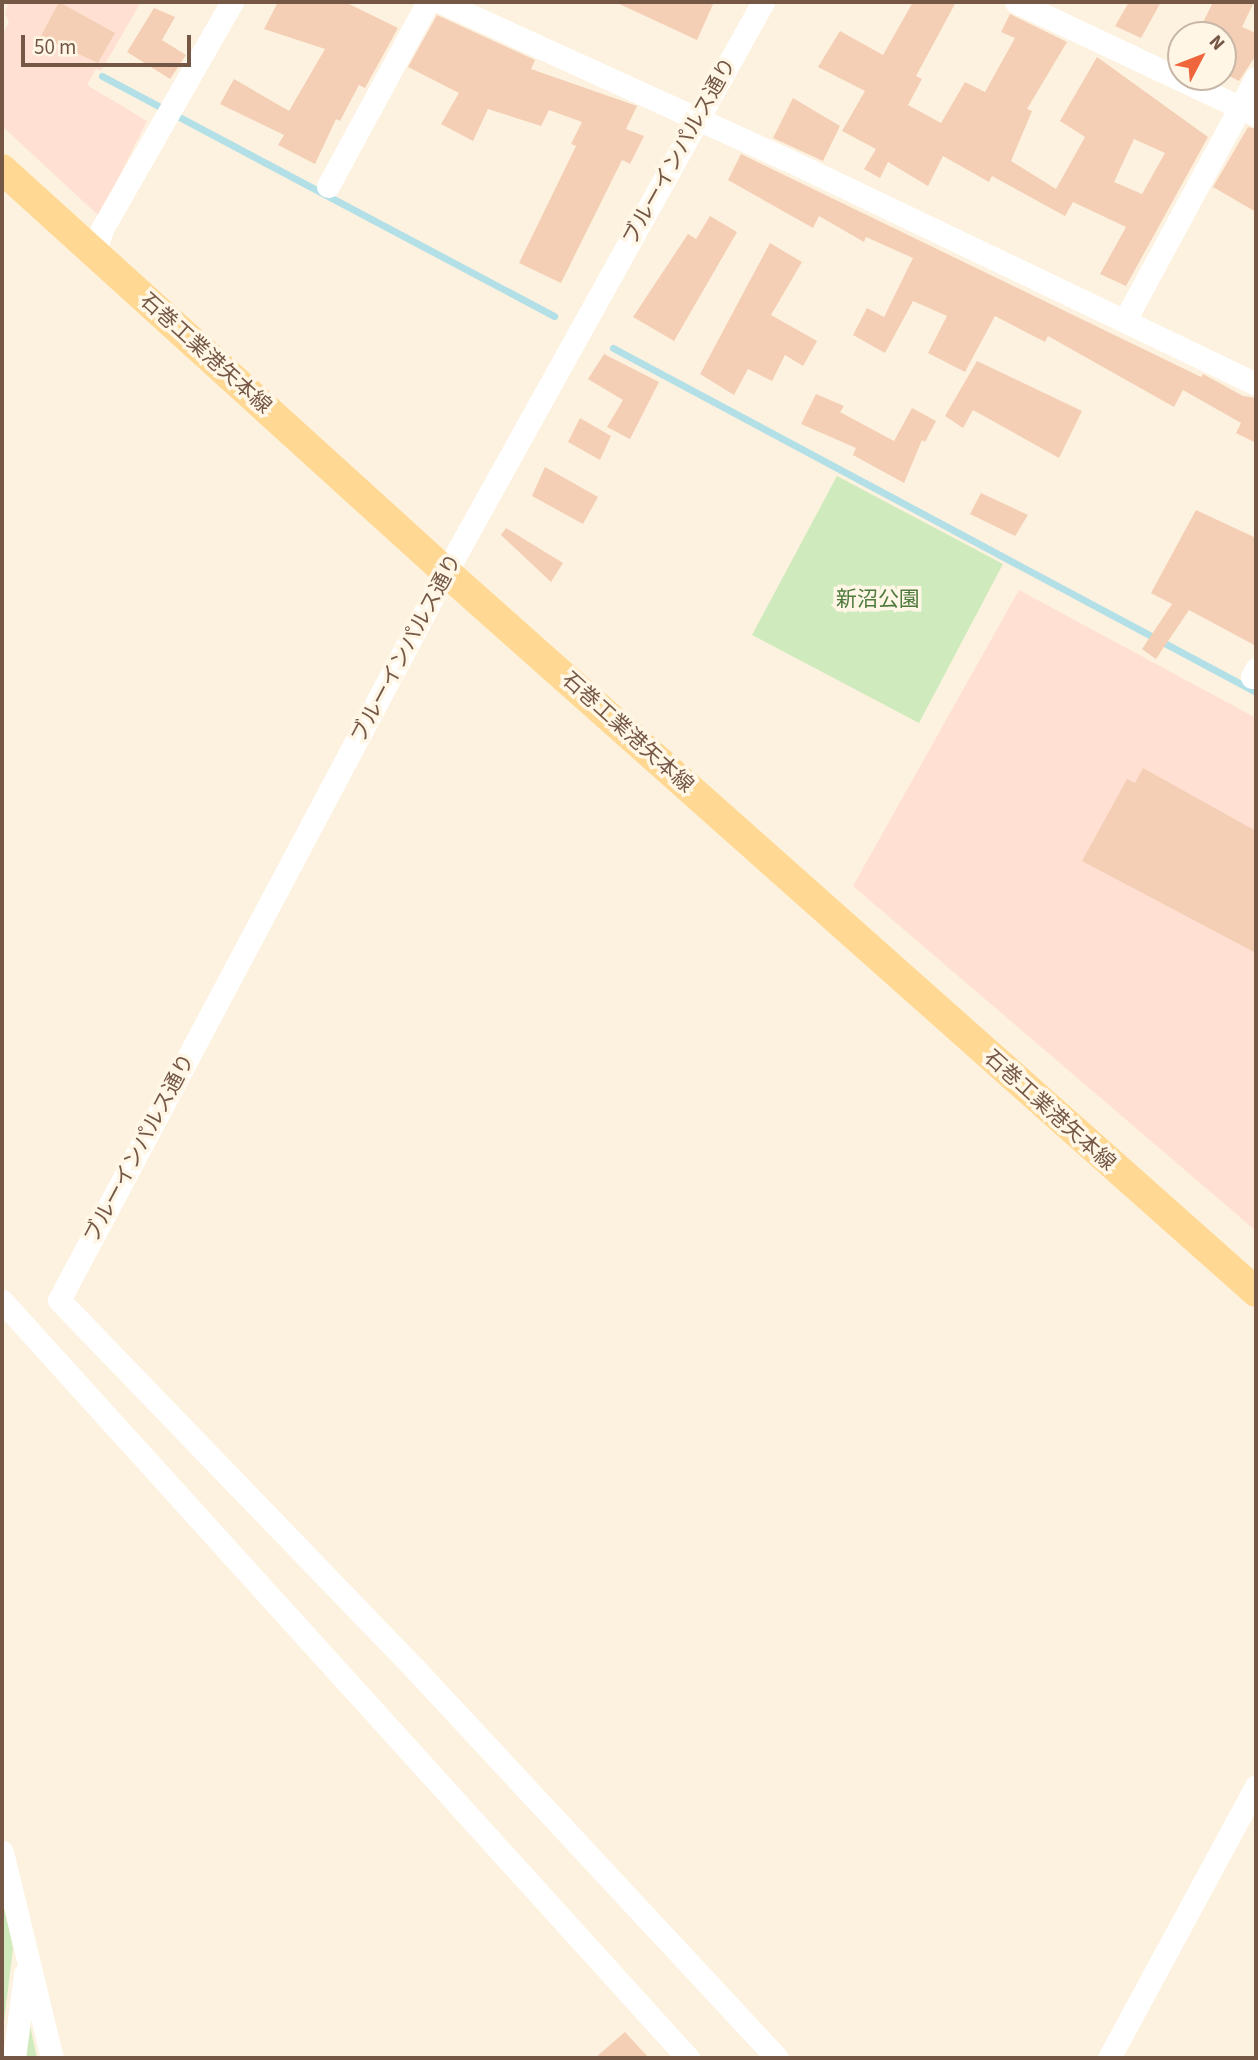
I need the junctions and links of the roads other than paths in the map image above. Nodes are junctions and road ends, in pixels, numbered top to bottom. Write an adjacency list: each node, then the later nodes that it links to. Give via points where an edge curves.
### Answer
1 (232, 2): 11 (street, via 102,229)
2 (428, 2): 10 (street)
3 (441, 2): 8 (street)
4 (764, 2): 8 (street, ブルーインパルス通り)
5 (1016, 2): 7 (street)
6 (1256, 78): 7 (street)
7 (1248, 112): 12 (street)
8 (696, 119): 12 (street); 14 (street, ブルーインパルス通り)
9 (2, 169): 11 (main road, 石巻工業港矢本線)
10 (328, 186)
11 (95, 253): 14 (main road, 石巻工業港矢本線)
12 (1125, 320): 13 (street)
13 (1256, 384)
14 (446, 572): 15 (main road, 石巻工業港矢本線); 23 (street, ブルーインパルス通り, via 59,1300 407,1661)
15 (1256, 1292)
16 (2, 1301): 22 (street)
17 (1256, 1786): 24 (street)
18 (2, 1852): 19 (street)
19 (27, 1961): 20 (street); 21 (street)
20 (14, 2058)
21 (54, 2058)
22 (688, 2058)
23 (778, 2058)
24 (1110, 2058)

